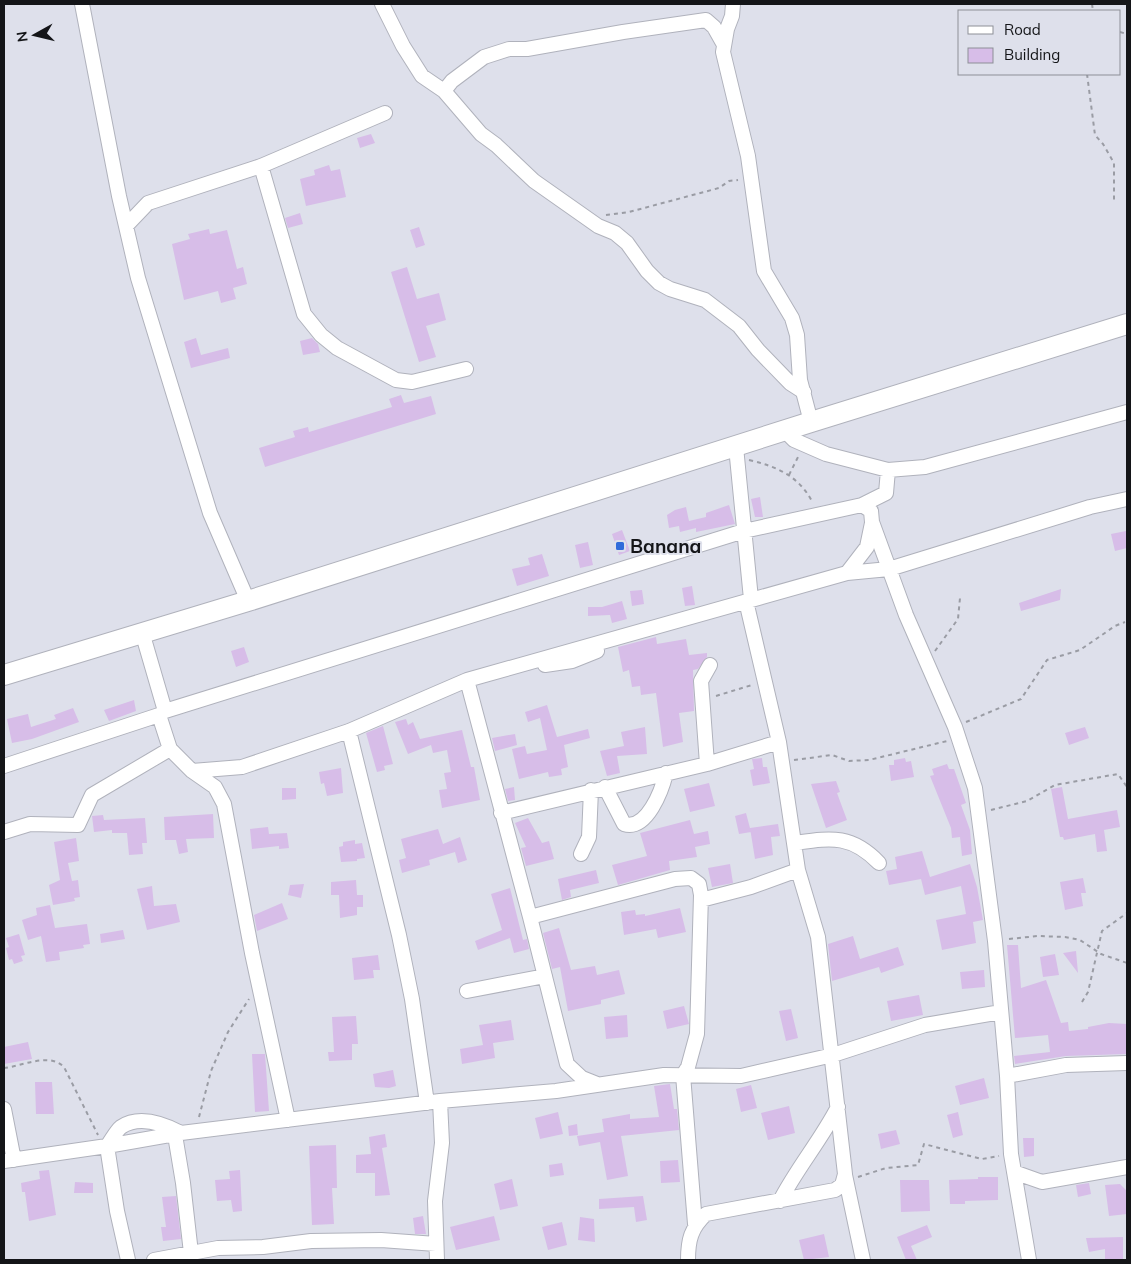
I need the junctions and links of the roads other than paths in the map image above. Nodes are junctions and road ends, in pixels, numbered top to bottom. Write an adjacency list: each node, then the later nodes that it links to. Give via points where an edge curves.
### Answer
1 (82, 4): 8 (street)
2 (382, 4): 5 (street, via 422,76)
3 (733, 4): 4 (street)
4 (723, 43): 5 (street, via 710,22 700,21 526,49 509,48 484,57 452,80); 11 (street, via 724,60 748,156 764,271 792,318)
5 (444, 91): 11 (street, via 481,134 534,181 627,243 660,283 705,300 739,326 790,383)
6 (385, 113): 7 (street)
7 (261, 166): 8 (street, via 148,204); 10 (street, via 304,314 321,335 337,348 396,380 412,382)
8 (126, 226): 24 (street, via 148,315 210,513)
9 (1127, 324): 13 (highway)
10 (466, 369)
11 (804, 392): 13 (street)
12 (1127, 412): 16 (street, via 925,467)
13 (811, 422): 14 (highway)
14 (784, 430): 15 (highway); 16 (street, via 794,440 826,454)
15 (737, 452): 20 (street); 24 (highway)
16 (888, 470): 18 (street, via 886,493)
17 (1127, 499): 21 (street, via 1090,507)
18 (862, 505): 19 (street, via 871,511); 20 (street)
19 (872, 522): 21 (street); 22 (street, via 867,547)
20 (744, 531): 23 (street); 29 (street)
21 (889, 569): 22 (street); 48 (street, via 957,733 975,788)
22 (847, 573): 23 (street)
23 (748, 600): 28 (street); 31 (street)
24 (248, 601): 25 (highway)
25 (142, 632): 27 (highway); 29 (street)
26 (710, 665): 33 (street, via 701,681)
27 (4, 675)
28 (466, 680): 30 (street); 38 (street)
29 (162, 713): 32 (street); 34 (street)
30 (349, 731): 35 (street, via 242,766); 56 (street, via 399,935)
31 (779, 742): 33 (street); 40 (street)
32 (170, 749): 35 (street); 39 (street, via 92,796 78,825 30,824)
33 (707, 764): 36 (street)
34 (4, 766)
35 (192, 771): 59 (street, via 215,787 224,804)
36 (666, 773): 37 (street); 37 (street, via 648,815 629,825 624,824)
37 (598, 789): 38 (street); 41 (street, via 589,837)
38 (501, 813): 45 (street)
39 (4, 832)
40 (794, 843): 42 (street, via 844,840 855,843); 43 (street)
41 (581, 854)
42 (879, 863)
43 (798, 870): 44 (street); 49 (street, via 818,937)
44 (701, 900): 45 (street, via 698,882 691,878 675,879); 52 (street, via 697,1034)
45 (530, 917): 46 (street)
46 (545, 976): 47 (street); 51 (street)
47 (467, 991)
48 (1001, 1012): 49 (street, via 925,1026); 53 (street)
49 (833, 1055): 52 (street, via 741,1076); 57 (street)
50 (1127, 1063): 53 (street, via 1066,1065)
51 (567, 1064): 54 (street, via 582,1078); 55 (street, via 565,1077)
52 (683, 1075): 54 (street); 67 (street)
53 (1007, 1076): 64 (street)
54 (597, 1084): 55 (street)
55 (556, 1091): 56 (street)
56 (434, 1102): 59 (street); 68 (street, via 442,1144 435,1201)
57 (838, 1106): 65 (street); 66 (street)
58 (4, 1109): 62 (street)
59 (288, 1120): 60 (street)
60 (184, 1133): 61 (street); 61 (street, via 139,1121 121,1128); 69 (street, via 183,1183)
61 (105, 1147): 62 (street); 70 (street)
62 (9, 1160)
63 (1127, 1167): 64 (street, via 1042,1182)
64 (1014, 1172): 75 (street)
65 (846, 1178): 66 (street, via 835,1190); 74 (street)
66 (780, 1201): 67 (street, via 714,1211)
67 (696, 1224): 73 (street, via 688,1242)
68 (436, 1244): 69 (street, via 381,1240 310,1241); 72 (street)
69 (190, 1253): 71 (street)
70 (128, 1260)
71 (154, 1260)
72 (437, 1260)
73 (688, 1260)
74 (863, 1260)
75 (1028, 1260)

